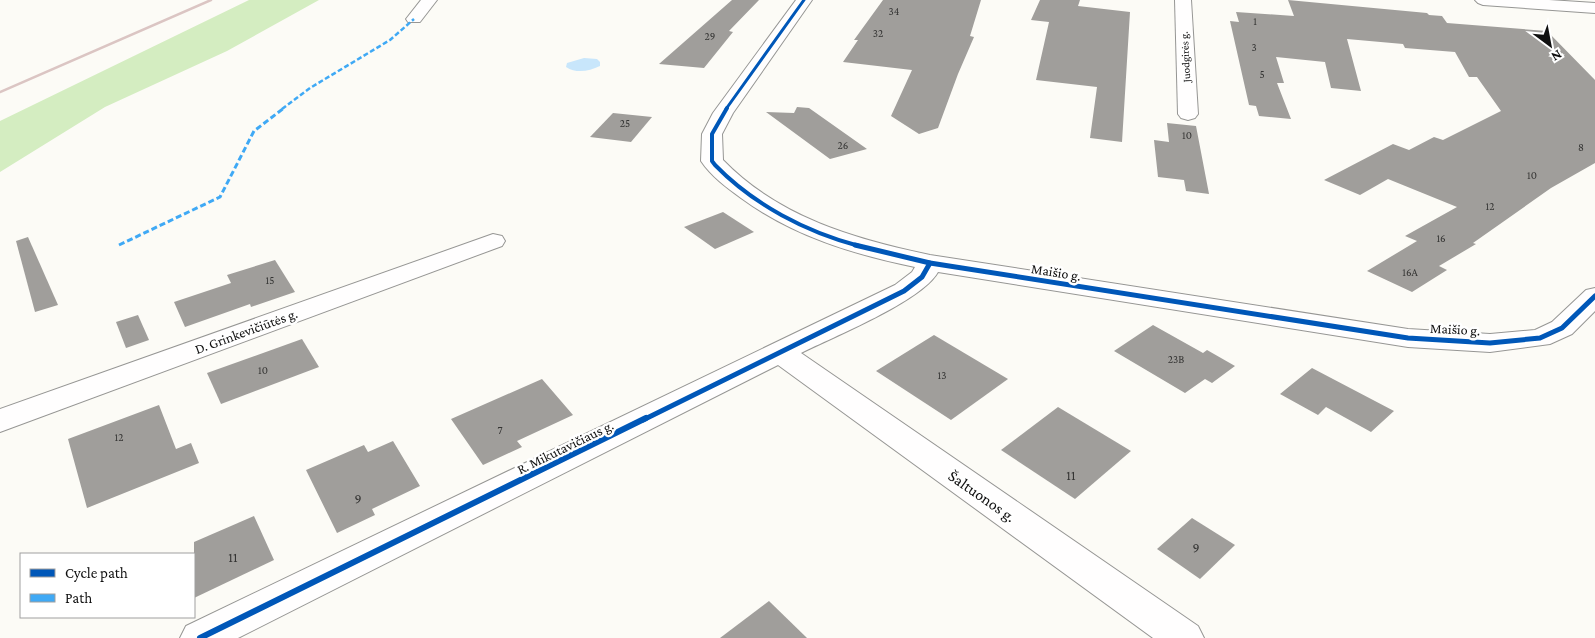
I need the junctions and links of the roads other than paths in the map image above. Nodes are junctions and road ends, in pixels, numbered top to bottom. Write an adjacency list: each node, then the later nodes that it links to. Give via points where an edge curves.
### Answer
1 (429, 0): 6 (street)
2 (804, 0): 9 (street, Maišio g., via 723,113 712,134 712,161 765,206 817,234 867,250)
3 (1183, 0): 7 (street, Juodgirės g.)
4 (1483, 0): 5 (street)
5 (1595, 8)
6 (414, 19)
7 (1188, 114)
8 (493, 241): 12 (street, D. Grinkevičiūtės g.)
9 (930, 264): 10 (street, Maišio g., via 1408,338 1490,343 1540,338 1562,328); 11 (street, R. Mikutavičiaus g., via 922,278 904,292)
10 (1595, 296)
11 (781, 353): 13 (street, R. Mikutavičiaus g.); 14 (street, Šaltuonos g.)
12 (0, 421)
13 (200, 638)
14 (1184, 638)

